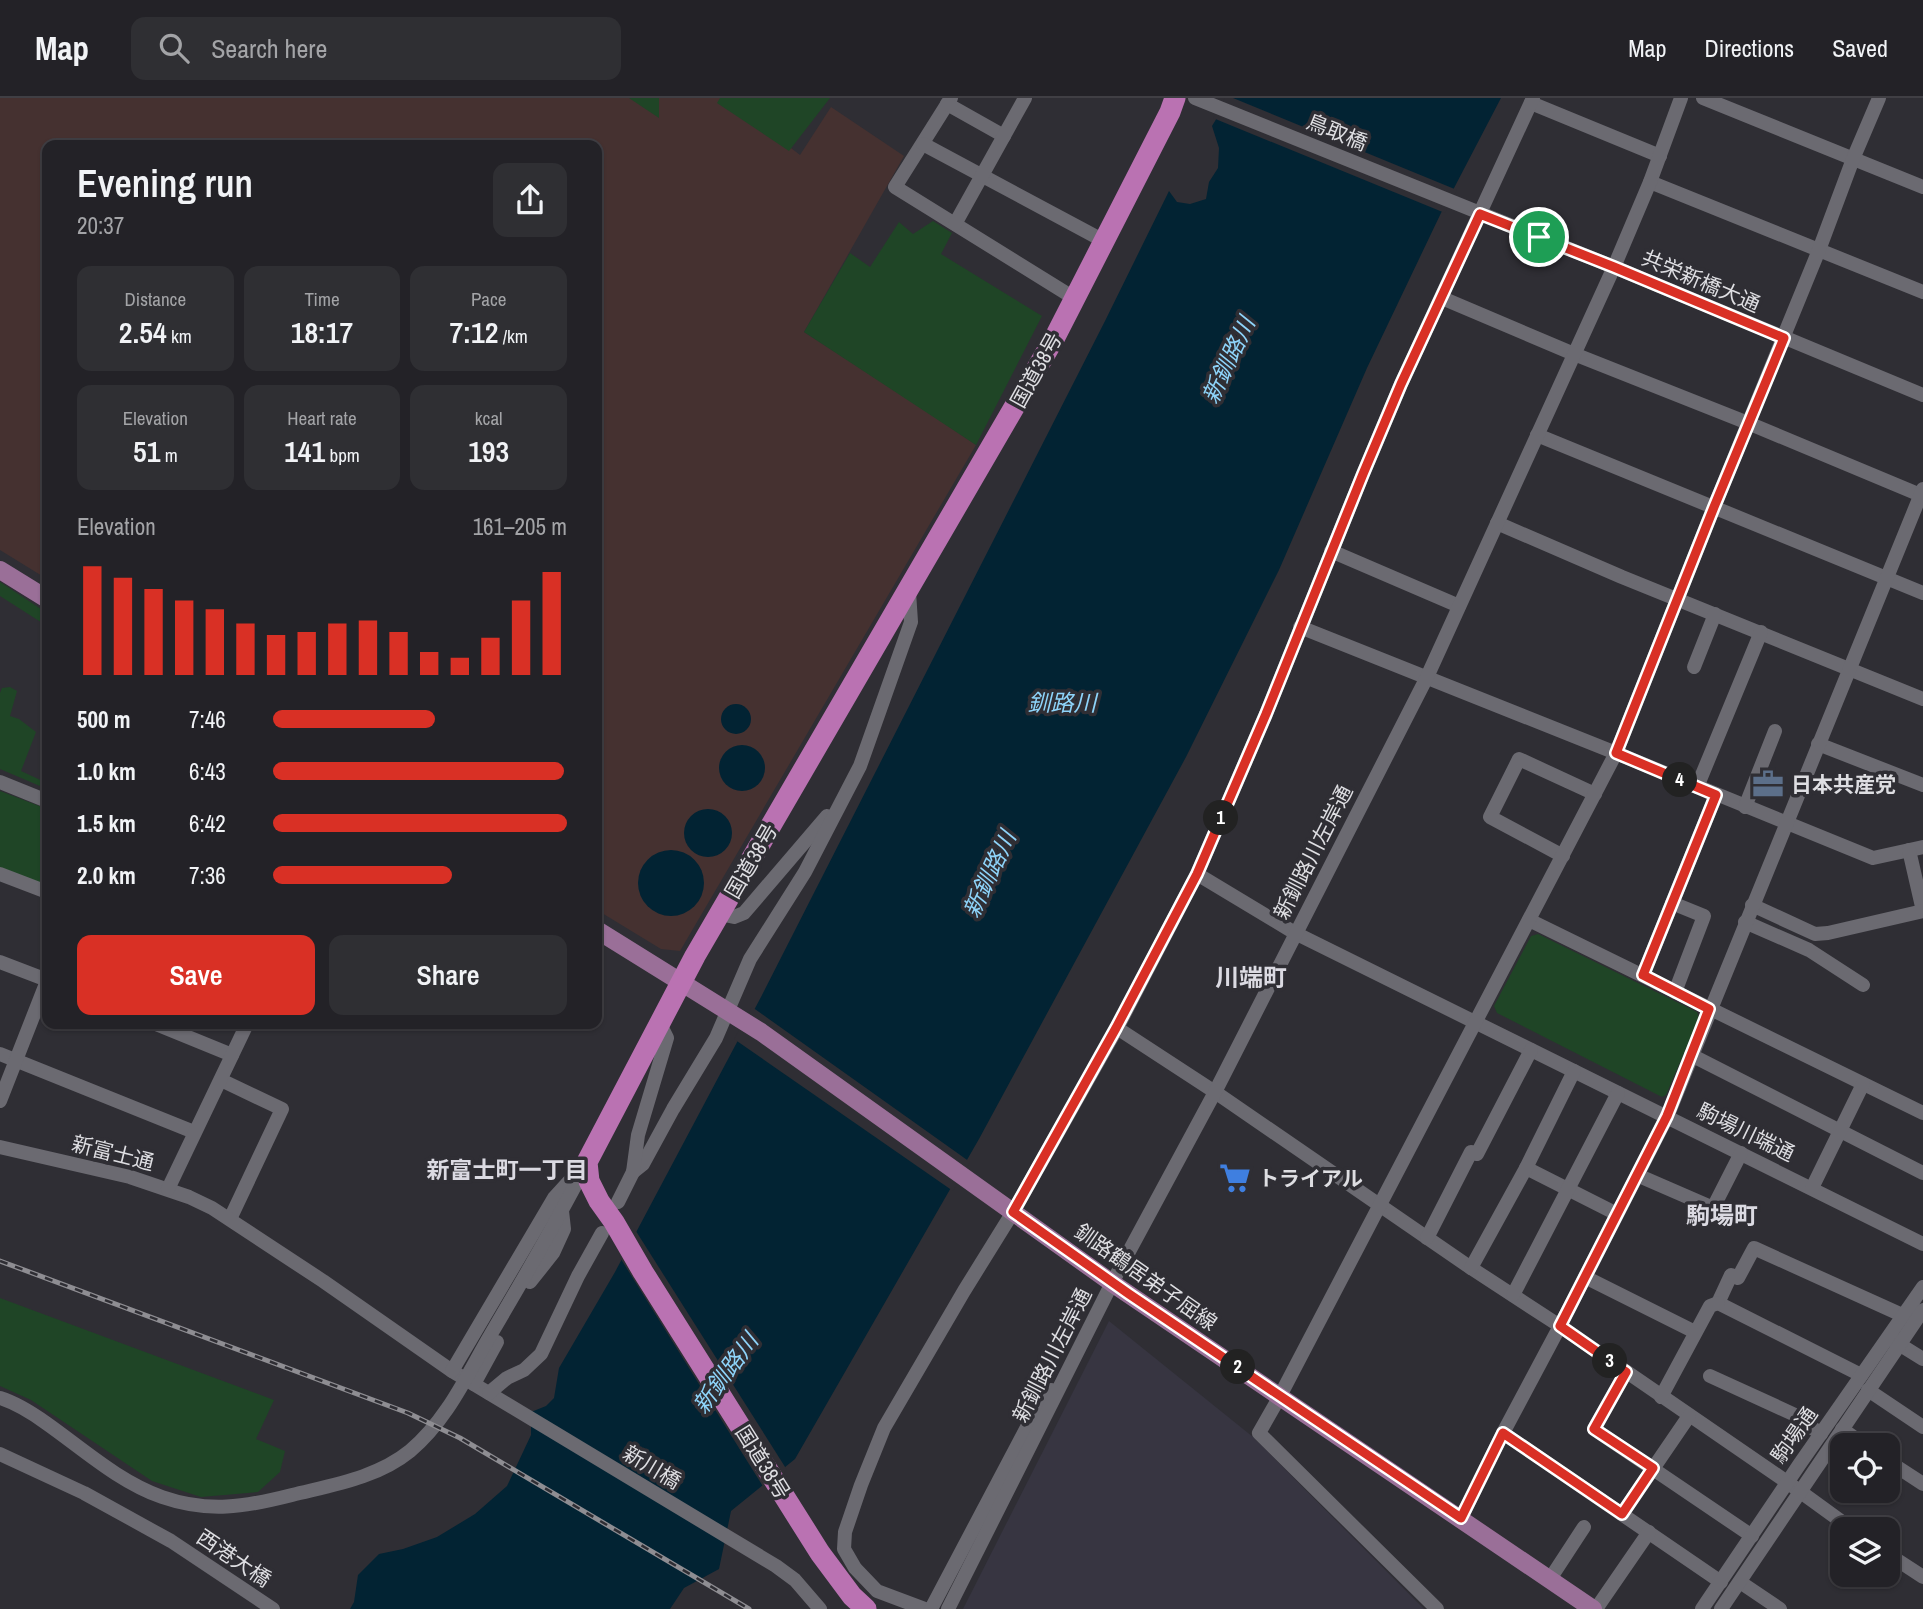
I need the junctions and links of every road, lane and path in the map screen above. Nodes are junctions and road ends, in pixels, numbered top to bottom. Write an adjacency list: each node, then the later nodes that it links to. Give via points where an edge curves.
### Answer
1 (1025, 98): 9 (street)
2 (1175, 98): 19 (highway, 国道38号)
3 (1195, 98): 16 (street, 鳥取橋)
4 (1681, 98): 11 (street, 新釧路川左岸通)
5 (1703, 98): 12 (street)
6 (1879, 98): 12 (street)
7 (949, 101): 9 (street); 10 (street)
8 (1532, 101): 11 (street); 17 (street)
9 (1004, 135): 13 (street)
10 (923, 144): 13 (street); 18 (street, via 895,187)
11 (1660, 156): 14 (street, 新釧路川左岸通)
12 (1853, 159): 15 (street); 20 (street)
13 (982, 174): 18 (street); 19 (street)
14 (1650, 182): 20 (street); 21 (street, 新釧路川左岸通)
15 (1923, 187)
16 (1462, 206): 17 (street, 共栄新橋大通)
17 (1480, 214): 21 (street, 共栄新橋大通); 24 (street)
18 (955, 224): 23 (street)
19 (1104, 241): 23 (highway, 国道38号)
20 (1819, 250): 22 (street); 25 (street)
21 (1614, 267): 25 (street, 共栄新橋大通); 26 (street, 新釧路川左岸通)
22 (1923, 292)
23 (1074, 298): 36 (highway, 国道38号)
24 (1442, 298): 26 (street); 33 (street)
25 (1784, 338): 27 (street, 共栄新橋大通); 28 (street)
26 (1574, 354): 28 (street); 29 (street, 新釧路川左岸通)
27 (1923, 395)
28 (1748, 423): 30 (street); 31 (street)
29 (1537, 435): 31 (street); 32 (street, 新釧路川左岸通)
30 (1922, 493): 35 (street)
31 (1714, 507): 35 (street); 39 (street)
32 (1497, 523): 39 (street); 40 (street, 新釧路川左岸通)
33 (1331, 551): 40 (street); 42 (street)
34 (0, 570): 38 (main road)
35 (1886, 578): 37 (street); 45 (street)
36 (909, 590): 57 (street, via 911,622 860,766); 68 (highway, 国道38号)
37 (1923, 593)
38 (42, 596)
39 (1678, 599): 41 (street); 50 (street)
40 (1459, 606): 46 (street, 新釧路川左岸通)
41 (1715, 614): 43 (street); 44 (street)
42 (1300, 627): 46 (street); 63 (street)
43 (1761, 632): 45 (street); 53 (street)
44 (1694, 667)
45 (1849, 669): 47 (street); 49 (street)
46 (1427, 677): 50 (street); 72 (street, 新釧路川左岸通)
47 (1923, 698)
48 (1775, 731): 58 (street)
49 (1818, 744): 52 (street); 59 (street)
50 (1616, 753): 53 (street); 54 (street)
51 (0, 782): 56 (street)
52 (1923, 785)
53 (1697, 787): 55 (street)
54 (1595, 794): 61 (street); 61 (street, via 1519,759 1490,817)
55 (1716, 795): 58 (street); 65 (street)
56 (42, 799)
57 (842, 799): 68 (street, via 744,913 734,917); 107 (street, via 750,959 716,1038 643,1164)
58 (1745, 807): 59 (street)
59 (1786, 823): 60 (street, via 1873,858); 66 (street)
60 (1916, 848): 67 (street)
61 (1563, 856): 69 (street)
62 (0, 874): 64 (street)
63 (1197, 874): 72 (street, 駒場川端通); 85 (street)
64 (42, 890)
65 (1672, 902): 76 (street); 80 (street, via 1704,916)
66 (1752, 905): 70 (street); 73 (street)
67 (1923, 911): 73 (street)
68 (720, 914): 78 (highway, 国道38号)
69 (1529, 920): 76 (street); 83 (street)
70 (1745, 922): 74 (street); 82 (street)
71 (602, 933): 78 (main road, 釧路鶴居弟子屈線)
72 (1295, 933): 83 (street, 駒場川端通); 96 (street, 新釧路川左岸通)
73 (1815, 934): 74 (street)
74 (1809, 950): 79 (street)
75 (0, 962): 77 (street)
76 (1643, 975): 80 (street)
77 (42, 978)
78 (681, 981): 84 (highway, 国道38号); 114 (main road, 釧路鶴居弟子屈線, via 761,1032)
79 (1863, 985)
80 (1675, 992): 82 (street)
81 (42, 993): 92 (street)
82 (1709, 1009): 91 (street); 95 (street)
83 (1475, 1021): 88 (street, 駒場川端通); 113 (street)
84 (660, 1024): 105 (highway, 国道38号); 107 (street, via 667,1038 638,1135)
85 (1116, 1028): 96 (street); 114 (street)
86 (168, 1029): 90 (street)
87 (245, 1029): 90 (street)
88 (1531, 1050): 93 (street, 駒場川端通); 119 (street)
89 (0, 1054): 92 (street)
90 (232, 1055): 94 (street)
91 (1691, 1055): 100 (street); 102 (street)
92 (16, 1060): 98 (street); 101 (street)
93 (1574, 1071): 97 (street, 駒場川端通); 106 (street)
94 (221, 1080): 101 (street); 117 (street, via 282,1109)
95 (1863, 1084): 99 (street); 102 (street)
96 (1214, 1092): 113 (street); 123 (street, 新釧路川左岸通)
97 (1618, 1093): 100 (street, 駒場川端通); 112 (street)
98 (0, 1101)
99 (1923, 1113)
100 (1667, 1116): 104 (street, 駒場川端通); 109 (street)
101 (194, 1132): 111 (street)
102 (1840, 1132): 108 (street); 110 (street)
103 (0, 1147): 111 (street, 新富士通)
104 (1741, 1153): 109 (street, via 1713,1208); 110 (street, 駒場川端通)
105 (587, 1162): 115 (street); 118 (highway, 国道38号, via 589,1181); 133 (street, via 554,1198)
106 (1526, 1168): 112 (street); 121 (street)
107 (633, 1172): 118 (street)
108 (1923, 1173)
109 (1637, 1175): 116 (street)
110 (1812, 1188): 120 (street, 駒場川端通)
111 (168, 1189): 117 (street, 新富士通)
112 (1568, 1189): 116 (street); 125 (street)
113 (1379, 1205): 119 (street); 141 (street)
114 (1005, 1206): 123 (main road, 釧路鶴居弟子屈線); 169 (street, via 964,1291 884,1428 845,1532 844,1549 877,1591)
115 (562, 1210): 137 (street, via 564,1229 552,1253 527,1285); 143 (street, via 444,1415 409,1452 359,1478 259,1503 202,1507 158,1496 115,1472 36,1416)
116 (1617, 1214): 122 (street)
117 (230, 1219): 133 (street, 新富士通)
118 (611, 1219): 140 (street, via 541,1353); 168 (highway, 国道38号, via 812,1539)
119 (1427, 1238): 121 (street)
120 (1923, 1244)
121 (1471, 1268): 125 (street)
122 (1586, 1277): 129 (street); 130 (street)
123 (1112, 1283): 138 (street, 新釧路川左岸通); 141 (main road, 釧路鶴居弟子屈線)
124 (1923, 1287): 128 (street, 駒場通)
125 (1513, 1295): 129 (street)
126 (1718, 1303): 128 (street, via 1731,1275 1738,1278 1754,1248); 130 (street, via 1710,1306); 135 (street)
127 (1923, 1310): 131 (street, 駒場通)
128 (1902, 1315): 131 (street, 駒場通)
129 (1560, 1326): 134 (street); 147 (street)
130 (1695, 1332): 142 (street)
131 (1893, 1340): 132 (street); 135 (street, 駒場通); 139 (street, 駒場通)
132 (1923, 1359)
133 (453, 1371): 137 (street, 新川橋)
134 (1626, 1372): 142 (street); 151 (street, via 1594,1429)
135 (1861, 1375): 149 (street, 駒場通)
136 (1710, 1376): 149 (street, via 1793,1414)
137 (474, 1384): 140 (street, 新川橋)
138 (1059, 1387): 170 (street, via 1047,1392 1041,1402); 171 (street, 新釧路川左岸通)
139 (1868, 1391): 145 (street); 146 (street, 駒場通)
140 (489, 1393): 167 (street, 新川橋, via 776,1566)
141 (1280, 1396): 157 (main road, 釧路鶴居弟子屈線); 172 (street, via 1259,1433)
142 (1661, 1396): 144 (street)
143 (0, 1398)
144 (1689, 1416): 151 (street); 154 (street)
145 (1923, 1427)
146 (1842, 1429): 148 (street); 154 (street, 駒場通)
147 (1503, 1433): 155 (street); 157 (street)
148 (1848, 1433)
149 (1821, 1434): 154 (street, 駒場通)
150 (0, 1454): 166 (street, 西港大橋, via 171,1541)
151 (1653, 1468): 155 (street); 160 (street)
152 (1900, 1469): 153 (street)
153 (1923, 1484)
154 (1793, 1487): 156 (street); 160 (street, 駒場通); 165 (street, 駒場通)
155 (1622, 1514): 159 (street)
156 (1835, 1517)
157 (1461, 1518): 163 (main road, 釧路鶴居弟子屈線)
158 (1584, 1527): 163 (street)
159 (1649, 1532): 164 (street); 173 (street)
160 (1752, 1536): 164 (street, 駒場通)
161 (1900, 1562): 162 (street)
162 (1923, 1577)
163 (1550, 1579): 173 (main road, 釧路鶴居弟子屈線)
164 (1721, 1582): 174 (street, 駒場通)
165 (1740, 1582): 175 (street, 駒場通); 176 (street)
166 (273, 1609)
167 (820, 1609)
168 (866, 1609)
169 (925, 1609)
170 (931, 1609)
171 (948, 1609)
172 (1437, 1609)
173 (1595, 1609)
174 (1702, 1609)
175 (1721, 1609)
176 (1780, 1609)

